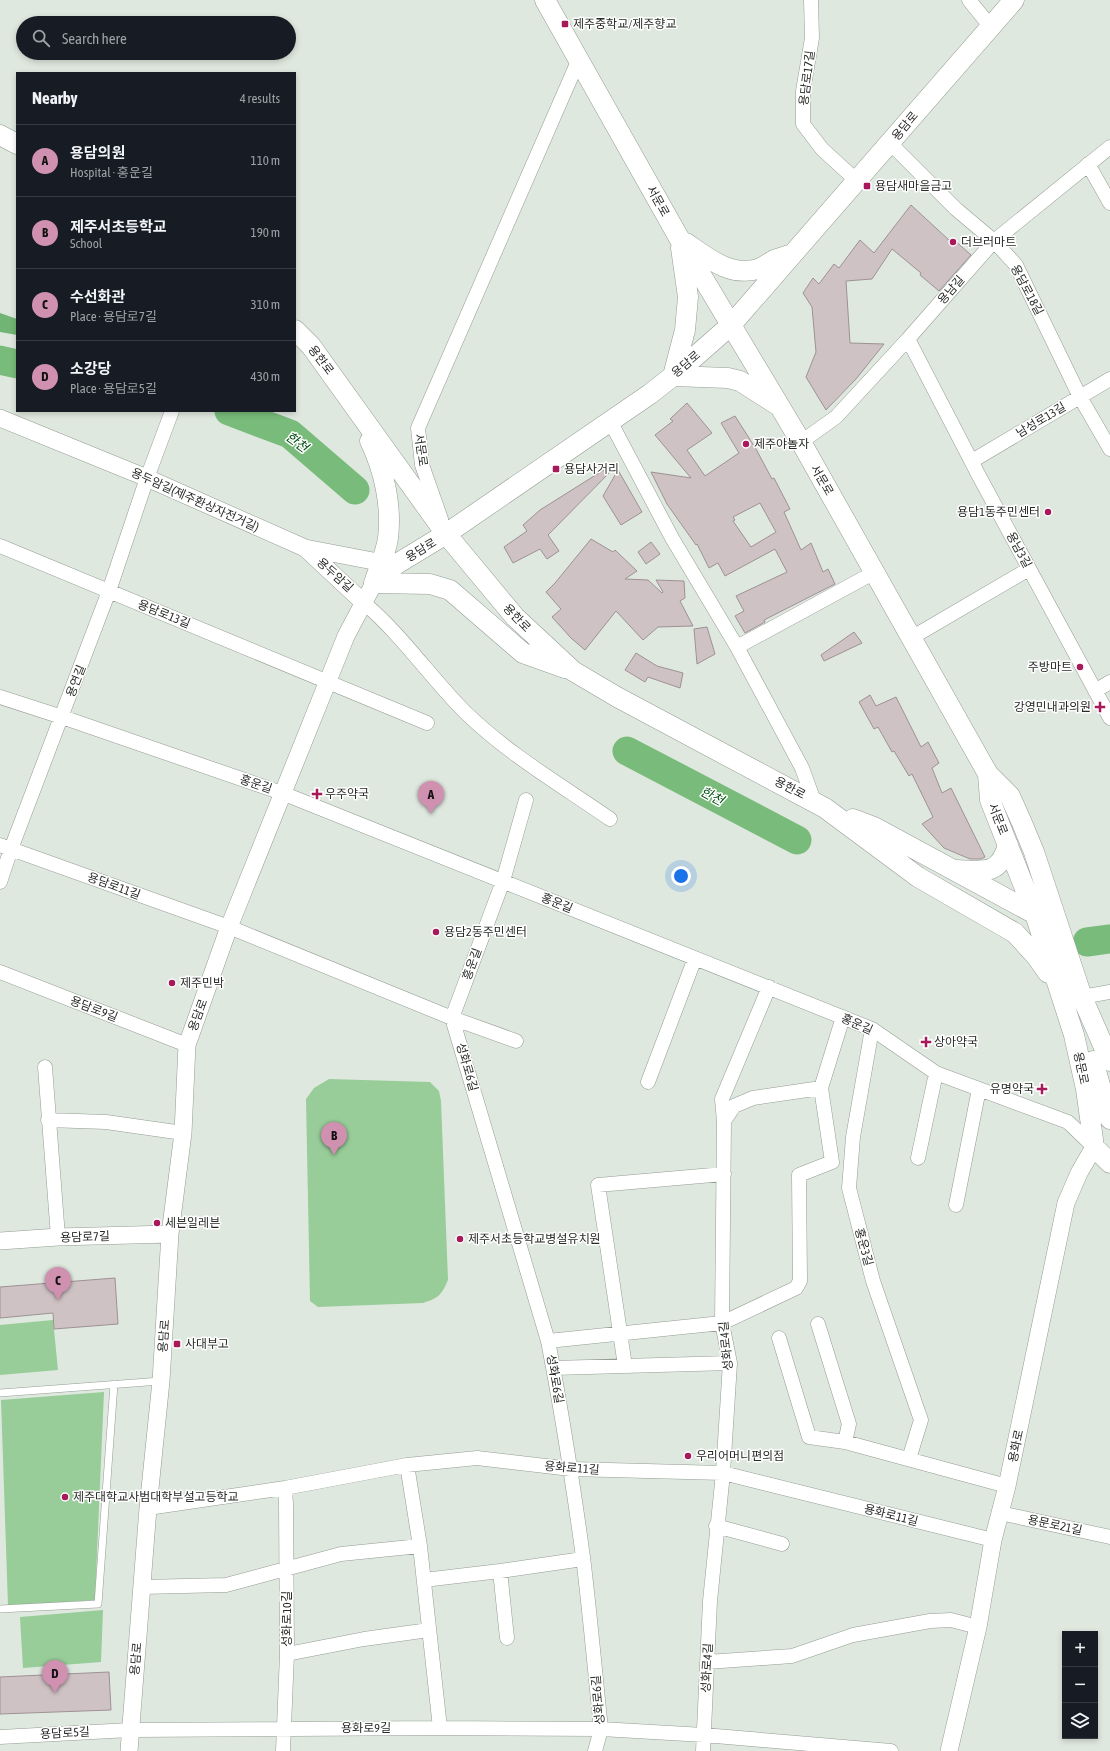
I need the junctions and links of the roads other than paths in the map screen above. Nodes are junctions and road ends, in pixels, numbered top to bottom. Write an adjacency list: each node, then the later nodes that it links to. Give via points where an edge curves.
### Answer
1 (545, 0): 6 (main road, 서문로)
2 (811, 0): 12 (street, 용담로17길, via 812,38 803,91 803,124 822,149)
3 (969, 0): 5 (street)
4 (1014, 0): 5 (main road, 용담로)
5 (990, 26): 9 (main road, 용담로)
6 (579, 59): 14 (main road, 서문로); 32 (street, 서문로, via 418,428 422,465)
7 (0, 135): 8 (main road)
8 (16, 143)
9 (890, 143): 12 (main road, 용담로); 15 (street, 용담로18길, via 956,209)
10 (1110, 147): 11 (street, 용남길)
11 (1088, 164): 13 (street); 15 (street, 용남길)
12 (857, 181): 16 (main road, 용담로)
13 (1110, 203)
14 (679, 238): 16 (main road, via 718,265 731,270 759,269 774,260); 17 (main road, 서문로); 20 (main road, via 688,297 685,330)
15 (994, 241): 19 (street, 용남길); 22 (street, 용담로18길, via 1016,265)
16 (795, 253): 17 (main road, 용담로)
17 (731, 325): 20 (main road, 용담로); 24 (main road, 서문로)
18 (296, 331): 23 (main road, 용한로, via 311,346)
19 (908, 339): 28 (street, 용남길, via 836,417); 30 (street, 용남3길)
20 (674, 376): 24 (main road, via 716,376 734,379); 27 (main road, 용담로)
21 (1110, 379): 22 (street, 남성로13길)
22 (1080, 397): 29 (street, 용담로18길); 30 (street, 남성로13길)
23 (352, 402): 32 (main road, 용한로); 35 (main road, via 376,454 385,483)
24 (780, 407): 28 (main road, 서문로)
25 (172, 412): 31 (street, 용연길)
26 (0, 418): 31 (street, 용두암길(제주환상자전거길))
27 (610, 421): 32 (main road, 용담로); 42 (street, via 672,538)
28 (801, 442): 37 (main road, 서문로)
29 (1110, 448)
30 (972, 461): 36 (street, 용남3길)
31 (147, 478): 34 (street, 용두암길(제주환상자전거길)); 39 (street, 용연길)
32 (446, 534): 35 (main road, 용담로); 43 (main road, 용한로, via 515,618)
33 (0, 546): 39 (street, 용담로13길)
34 (305, 548): 35 (street, 용두암길(제주환상자전거길)); 40 (street, 용두암길)
35 (388, 564): 38 (main road)
36 (1029, 569): 41 (street); 46 (street, 용남3길)
37 (875, 572): 41 (main road, 서문로); 42 (street)
38 (374, 583): 40 (street, 용담로); 43 (main road, via 430,584 450,590 523,653)
39 (109, 591): 44 (street, 용담로13길); 48 (street, 용연길)
40 (364, 603): 44 (street, 용담로, via 346,636); 55 (street, via 383,619 464,711 499,743)
41 (912, 638): 51 (main road, 서문로)
42 (737, 647): 54 (street)
43 (572, 670): 54 (main road, 용한로, via 617,697)
44 (329, 681): 50 (street); 52 (street, 용담로)
45 (1110, 682): 46 (street)
46 (1096, 691): 49 (street, 용남3길)
47 (0, 697): 48 (street, 홍운길)
48 (62, 717): 52 (street, 홍운길); 57 (street, 용연길)
49 (1110, 718)
50 (426, 723)
51 (988, 774): 56 (main road, 서문로, via 990,800); 65 (main road, via 1010,796 1022,823)
52 (282, 793): 60 (street, 홍운길); 63 (street, 용담로)
53 (526, 800): 60 (street, 흥운길)
54 (820, 804): 58 (main road, 용한로); 59 (main road, 용한로, via 874,826)
55 (610, 819)
56 (1008, 845): 59 (main road, via 1000,863 991,869); 62 (main road, 서문로)
57 (6, 847): 61 (street, 용연길); 63 (street, 용담로11길)
58 (889, 854): 59 (main road, via 958,885 962,884 963,879); 68 (main road, 용한로, via 918,877 1015,932)
59 (955, 871): 62 (main road, 용한로)
60 (503, 881): 64 (street, 홍운길); 72 (street, 흥운길)
61 (0, 882)
62 (1035, 914): 65 (main road, 용한로, via 1051,933 1058,951); 68 (main road, 서문로)
63 (229, 928): 72 (street); 76 (street, 용담로)
64 (695, 958): 67 (street, 홍운길); 80 (street)
65 (1071, 966): 70 (main road)
66 (0, 972): 76 (street, 용담로9길)
67 (769, 987): 71 (street, 홍운길); 85 (street, 성화로4길, via 722,1099)
68 (1061, 991): 87 (main road, 용문로, via 1086,1089)
69 (1110, 992): 70 (street)
70 (1082, 997): 75 (main road); 83 (main road, 용문로, via 1085,1033)
71 (843, 1017): 73 (street, 홍운길); 81 (street)
72 (452, 1018): 74 (street); 100 (street, 성화로6길)
73 (872, 1029): 79 (street, 홍운길); 108 (street, 홍운3길, via 853,1138 848,1188 873,1281 921,1420)
74 (516, 1041)
75 (1105, 1041): 77 (main road)
76 (187, 1045): 86 (street, 용담로)
77 (1110, 1061)
78 (45, 1067): 84 (street)
79 (936, 1072): 82 (street, 홍운길); 88 (street)
80 (648, 1082)
81 (822, 1088): 85 (street, via 753,1098 734,1106); 96 (street, via 832,1162 799,1175 800,1281 796,1288)
82 (979, 1089): 87 (street, 홍운길, via 1068,1122); 92 (street)
83 (1110, 1119)
84 (48, 1120): 86 (street, via 106,1122); 94 (street)
85 (724, 1121): 90 (street, 성화로4길)
86 (183, 1133): 93 (street, 용담로)
87 (1094, 1147): 89 (main road); 91 (main road, 용문로); 112 (street, 용화로, via 1066,1203)
88 (918, 1158)
89 (1110, 1163)
90 (724, 1174): 96 (street, 성화로4길); 98 (street, via 598,1185)
91 (1110, 1178)
92 (956, 1205)
93 (170, 1234): 94 (street, 용담로7길); 104 (street, 용담로)
94 (58, 1237): 95 (street, 용담로7길)
95 (0, 1241)
96 (722, 1323): 98 (street); 101 (street, 성화로4길)
97 (818, 1324): 107 (street, via 849,1424)
98 (620, 1334): 100 (street); 102 (street)
99 (779, 1338): 107 (street, via 809,1437)
100 (548, 1341): 103 (street, 성화로6길)
101 (730, 1363): 102 (street); 111 (street, 성화로4길)
102 (625, 1366): 103 (street)
103 (554, 1368): 110 (street, 성화로6길)
104 (161, 1381): 105 (lane); 114 (street, 용담로)
105 (114, 1384): 106 (lane); 126 (lane, via 98,1604)
106 (0, 1393)
107 (845, 1442): 108 (street)
108 (909, 1459): 112 (street)
109 (407, 1465): 110 (street, 용화로11길, via 477,1458); 113 (street, 용화로11길); 120 (street)
110 (571, 1469): 111 (street, 용화로11길); 121 (street, 성화로6길)
111 (723, 1473): 116 (street, 성화로4길); 118 (street, 용화로11길)
112 (1007, 1486): 115 (street, 용화로)
113 (285, 1488): 114 (street, 용화로11길); 122 (street, 성화로10길)
114 (148, 1508): 125 (street, 용담로)
115 (1000, 1513): 117 (street, 용문로21길); 118 (street, 용화로)
116 (716, 1526): 119 (street); 131 (street, 성화로4길)
117 (1110, 1537)
118 (993, 1540): 127 (street, 용화로)
119 (782, 1544)
120 (420, 1546): 122 (street, via 341,1554); 124 (street)
121 (583, 1559): 123 (street); 134 (street, 성화로6길)
122 (287, 1568): 125 (street, via 226,1585); 130 (street, 성화로10길)
123 (500, 1571): 124 (street); 129 (street)
124 (424, 1580): 128 (street)
125 (142, 1587): 135 (street, 용담로)
126 (0, 1609)
127 (978, 1627): 131 (street, via 951,1620 930,1621 853,1635 792,1656); 144 (street, 용화로)
128 (429, 1630): 130 (street, via 364,1639); 133 (street)
129 (507, 1638)
130 (288, 1654): 132 (street, 성화로10길)
131 (707, 1662): 136 (street, 성화로4길)
132 (284, 1728): 133 (street, 용화로9길); 135 (street, 용화로9길); 140 (street, 성화로10길)
133 (440, 1728): 134 (street, 용화로9길)
134 (601, 1729): 136 (street, 용화로9길); 141 (street, 성화로6길)
135 (130, 1730): 137 (street, 용담로5길); 139 (street, 용담로)
136 (704, 1735): 138 (street, 용화로9길); 142 (street, 성화로4길)
137 (0, 1736)
138 (819, 1748): 143 (street, 용화로9길)
139 (129, 1751)
140 (283, 1751)
141 (595, 1751)
142 (703, 1751)
143 (891, 1751)
144 (949, 1751)

